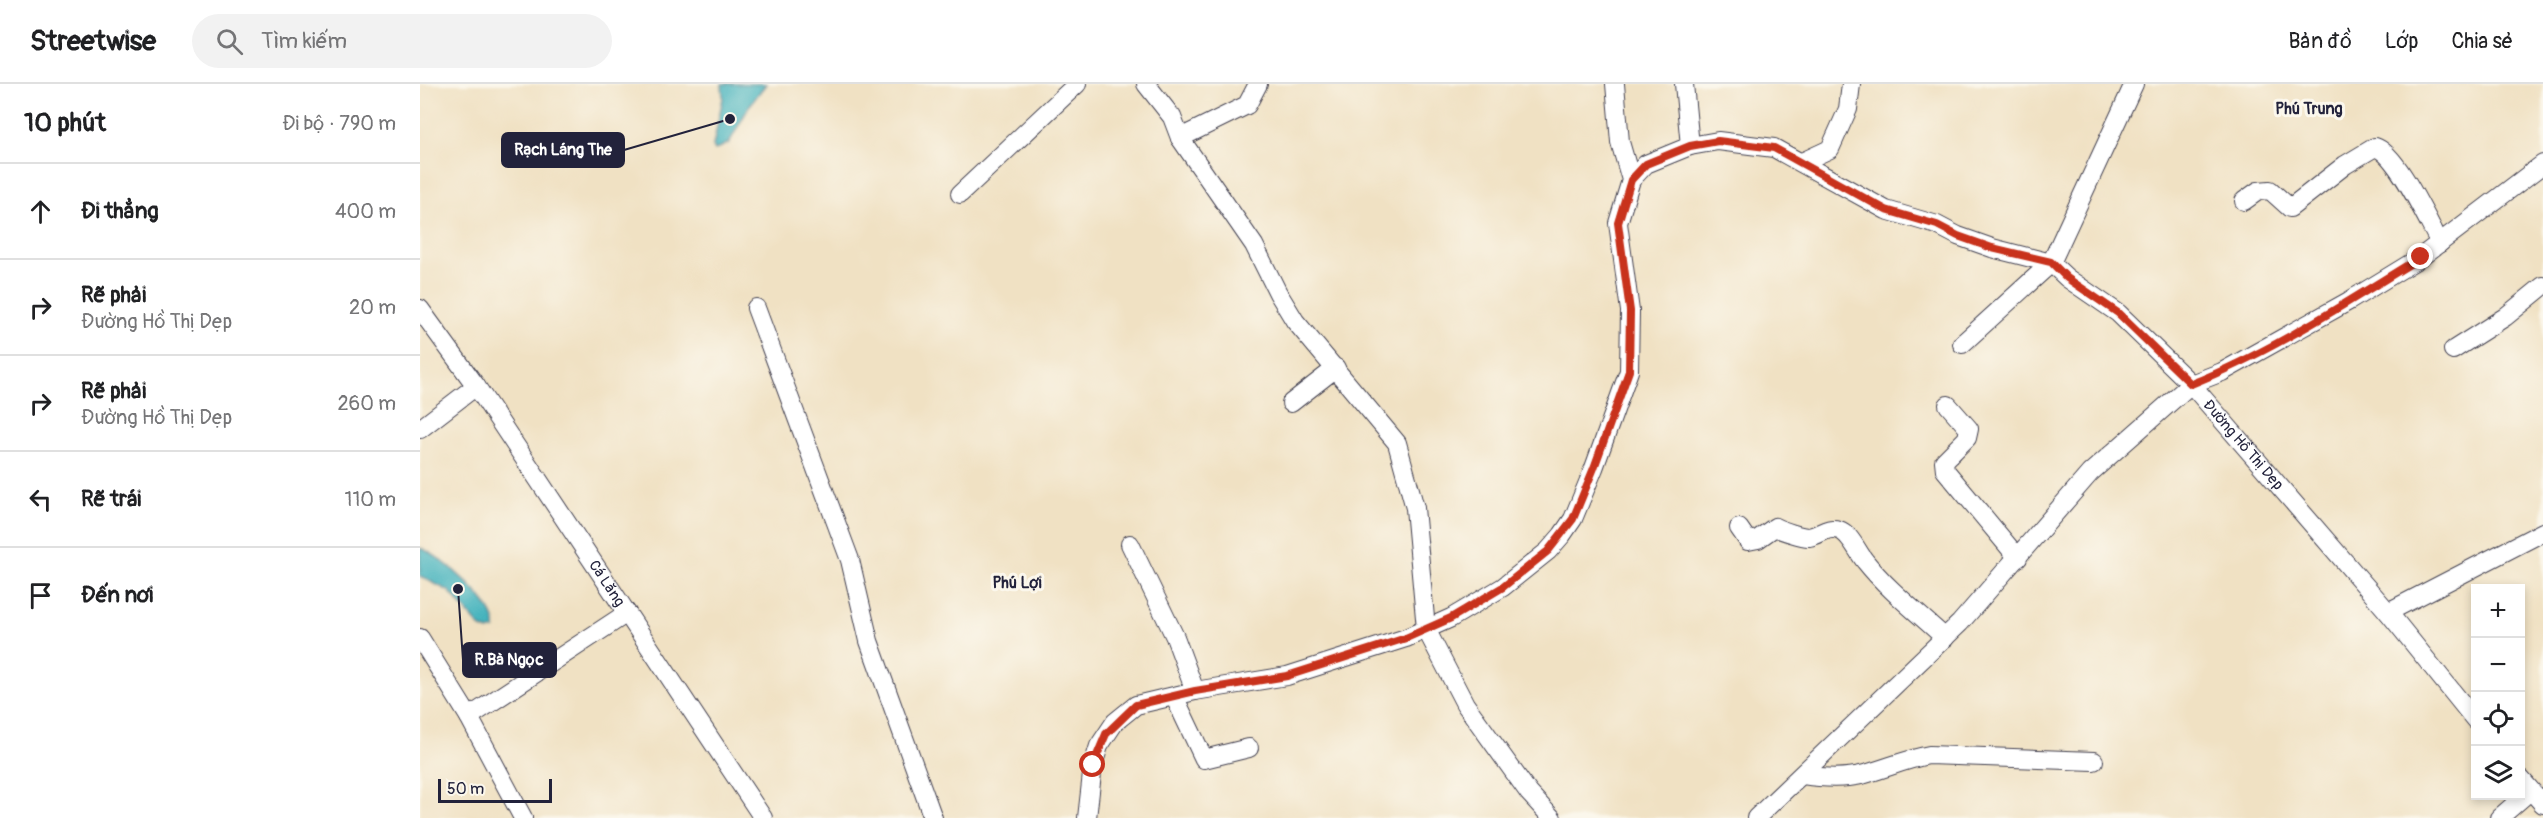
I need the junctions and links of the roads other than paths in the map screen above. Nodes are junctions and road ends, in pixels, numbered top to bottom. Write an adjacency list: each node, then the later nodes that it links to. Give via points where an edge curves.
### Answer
1 (1077, 84): 13 (street)
2 (1146, 84): 8 (street, via 1172,117)
3 (1258, 84): 8 (street, via 1247,105)
4 (1615, 84): 12 (street, via 1620,142)
5 (1684, 84): 9 (street)
6 (1851, 84): 10 (street, via 1848,109 1830,148)
7 (2134, 84): 16 (street)
8 (1180, 138): 22 (street, via 1254,245 1295,321)
9 (1690, 146): 10 (street, Đường Hồ Thị Dẹp, via 1739,142 1774,148); 12 (street, Đường Hồ Thị Dẹp, via 1646,164)
10 (1803, 162): 16 (street, Đường Hồ Thị Dẹp, via 1886,210 1937,225 1992,248)
11 (2543, 164): 15 (street)
12 (1631, 180): 34 (street, via 1618,223 1630,311 1629,371 1573,519 1548,551 1503,587)
13 (960, 194)
14 (2244, 201): 15 (street, via 2258,191 2270,190 2290,208 2296,206 2345,165 2375,147 2385,152 2400,174)
15 (2440, 243): 23 (street, via 2349,302 2222,372)
16 (2051, 262): 20 (street); 23 (street, Đường Hồ Thị Dẹp, via 2067,278 2118,313)
17 (2543, 286): 21 (street, via 2505,317)
18 (756, 308): 47 (street, via 850,560 869,641)
19 (420, 309): 24 (street, Cá Lăng)
20 (1962, 344)
21 (2453, 350)
22 (1335, 368): 25 (street); 34 (street, via 1397,443 1414,508)
23 (2191, 384): 31 (street, via 2090,473); 32 (street, Đường Hồ Thị Dẹp)
24 (476, 386): 27 (street); 33 (street, Cá Lăng)
25 (1291, 403)
26 (1948, 405): 31 (street, via 1969,429 1967,438 1944,461 1945,470)
27 (420, 429)
28 (1739, 528): 36 (street, via 1749,541 1775,527 1804,537 1824,529 1841,530 1879,578)
29 (2543, 532): 32 (street)
30 (1130, 544): 37 (street, via 1175,637)
31 (2018, 558): 36 (street)
32 (2388, 612): 40 (street, Đường Hồ Thị Dẹp)
33 (627, 614): 39 (street); 46 (street, Cá Lăng)
34 (1426, 629): 37 (street, via 1287,676); 49 (street, via 1466,704 1529,793)
35 (420, 638): 39 (street)
36 (1945, 638): 43 (street)
37 (1195, 691): 38 (street)
38 (1175, 698): 41 (street, via 1204,759); 48 (street, via 1136,705 1106,734 1093,765)
39 (469, 717): 45 (street)
40 (2471, 717)
41 (1250, 748)
42 (2094, 761): 43 (street, via 1929,754 1862,775)
43 (1803, 775): 50 (street)
44 (2531, 791): 51 (street)
45 (523, 818)
46 (763, 818)
47 (933, 818)
48 (1086, 818)
49 (1552, 818)
50 (1756, 818)
51 (2499, 818)

